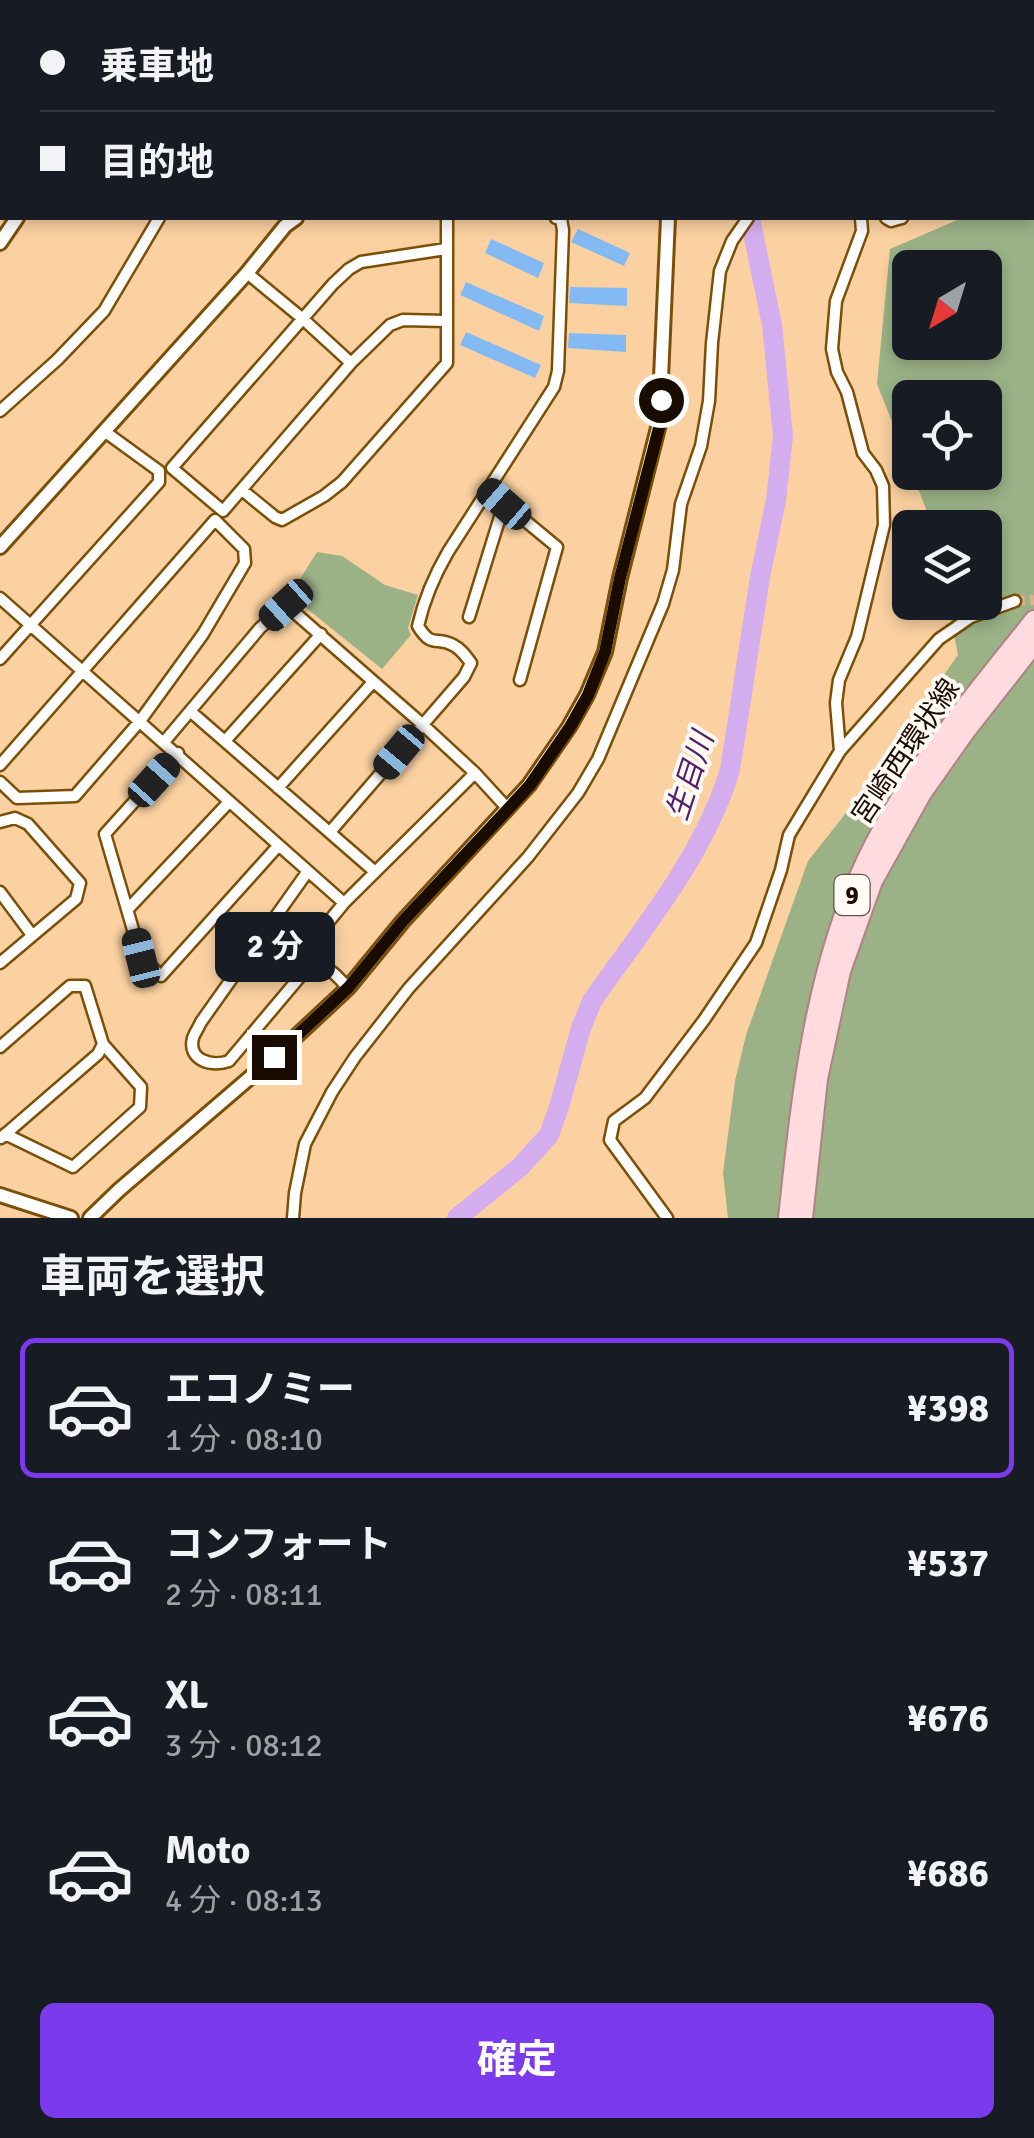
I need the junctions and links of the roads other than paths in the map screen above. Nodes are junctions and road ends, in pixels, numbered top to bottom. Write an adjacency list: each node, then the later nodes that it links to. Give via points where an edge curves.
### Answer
1 (16, 220): 9 (street)
2 (158, 220): 15 (street, via 104,312)
3 (293, 220): 11 (street)
4 (447, 220): 10 (street)
5 (561, 220): 17 (street, via 554,387)
6 (668, 220): 44 (street, via 660,424 605,652 570,727)
7 (747, 220): 63 (street, via 720,271 709,401 681,504 673,570 604,744 578,792 528,857 409,988 332,1092 305,1144)
8 (862, 220): 37 (street, via 836,301 832,348 862,453 883,486 884,525 858,637 839,680)
9 (0, 243)
10 (446, 249): 12 (street, via 355,264); 13 (street)
11 (246, 273): 12 (street); 16 (street)
12 (303, 319): 14 (street); 18 (street, via 172,468 222,511)
13 (446, 321): 14 (street, via 403,320); 18 (street, via 447,363 342,482 282,520)
14 (351, 363): 18 (street)
15 (0, 412)
16 (104, 431): 20 (street); 25 (street, via 159,471 159,482)
17 (488, 489): 19 (street); 34 (street, via 423,604 418,626 424,637 448,642 471,663)
18 (242, 490)
19 (504, 504): 23 (street); 30 (street, via 557,547)
20 (0, 547)
21 (0, 598): 25 (street)
22 (1015, 601): 37 (street, via 971,617 939,639)
23 (470, 617)
24 (1034, 620): 65 (main road, 宮崎西環状線 / 9, via 908,786 865,864 814,1022)
25 (31, 624): 28 (street); 29 (street)
26 (321, 634): 31 (street); 32 (street, via 286,605); 35 (street)
27 (1034, 644): 66 (main road, 宮崎西環状線 / 9, via 922,793 873,880 842,971 818,1079)
28 (0, 659)
29 (84, 670): 33 (street); 33 (street, via 215,520 244,549 245,562); 39 (street)
30 (520, 680)
31 (373, 682): 34 (street); 42 (street)
32 (190, 711): 35 (street); 36 (street)
33 (140, 721): 36 (street); 41 (street, via 74,796 17,798)
34 (422, 724): 40 (street); 46 (street)
35 (225, 741): 42 (street)
36 (164, 742): 38 (street)
37 (840, 752): 64 (street, via 789,834 756,943 645,1098 614,1121 610,1140)
38 (178, 753): 43 (street); 52 (street, via 105,834)
39 (0, 765)
40 (475, 773): 44 (street); 49 (street)
41 (0, 782)
42 (278, 788): 46 (street)
43 (229, 802): 47 (street); 52 (street)
44 (508, 809): 56 (street)
45 (0, 822): 53 (street, via 28,824 80,882 76,899)
46 (330, 832): 49 (street)
47 (278, 846): 48 (street); 52 (street, via 161,976 141,958)
48 (308, 871): 51 (street); 56 (street, via 202,1022 193,1048 206,1063 229,1061 309,966 334,971)
49 (374, 871): 51 (street)
50 (0, 892): 53 (street)
51 (344, 903): 54 (street)
52 (128, 909)
53 (32, 935): 55 (street)
54 (316, 938)
55 (0, 963)
56 (348, 988): 62 (street)
57 (103, 1044): 58 (street, via 84,986 70,986); 59 (street); 59 (street, via 142,1087 140,1107 73,1168)
58 (0, 1046)
59 (2, 1136)
60 (0, 1195): 61 (street)
61 (71, 1218)
62 (90, 1218)
63 (293, 1218)
64 (667, 1218)
65 (788, 1218)
66 (803, 1218)

